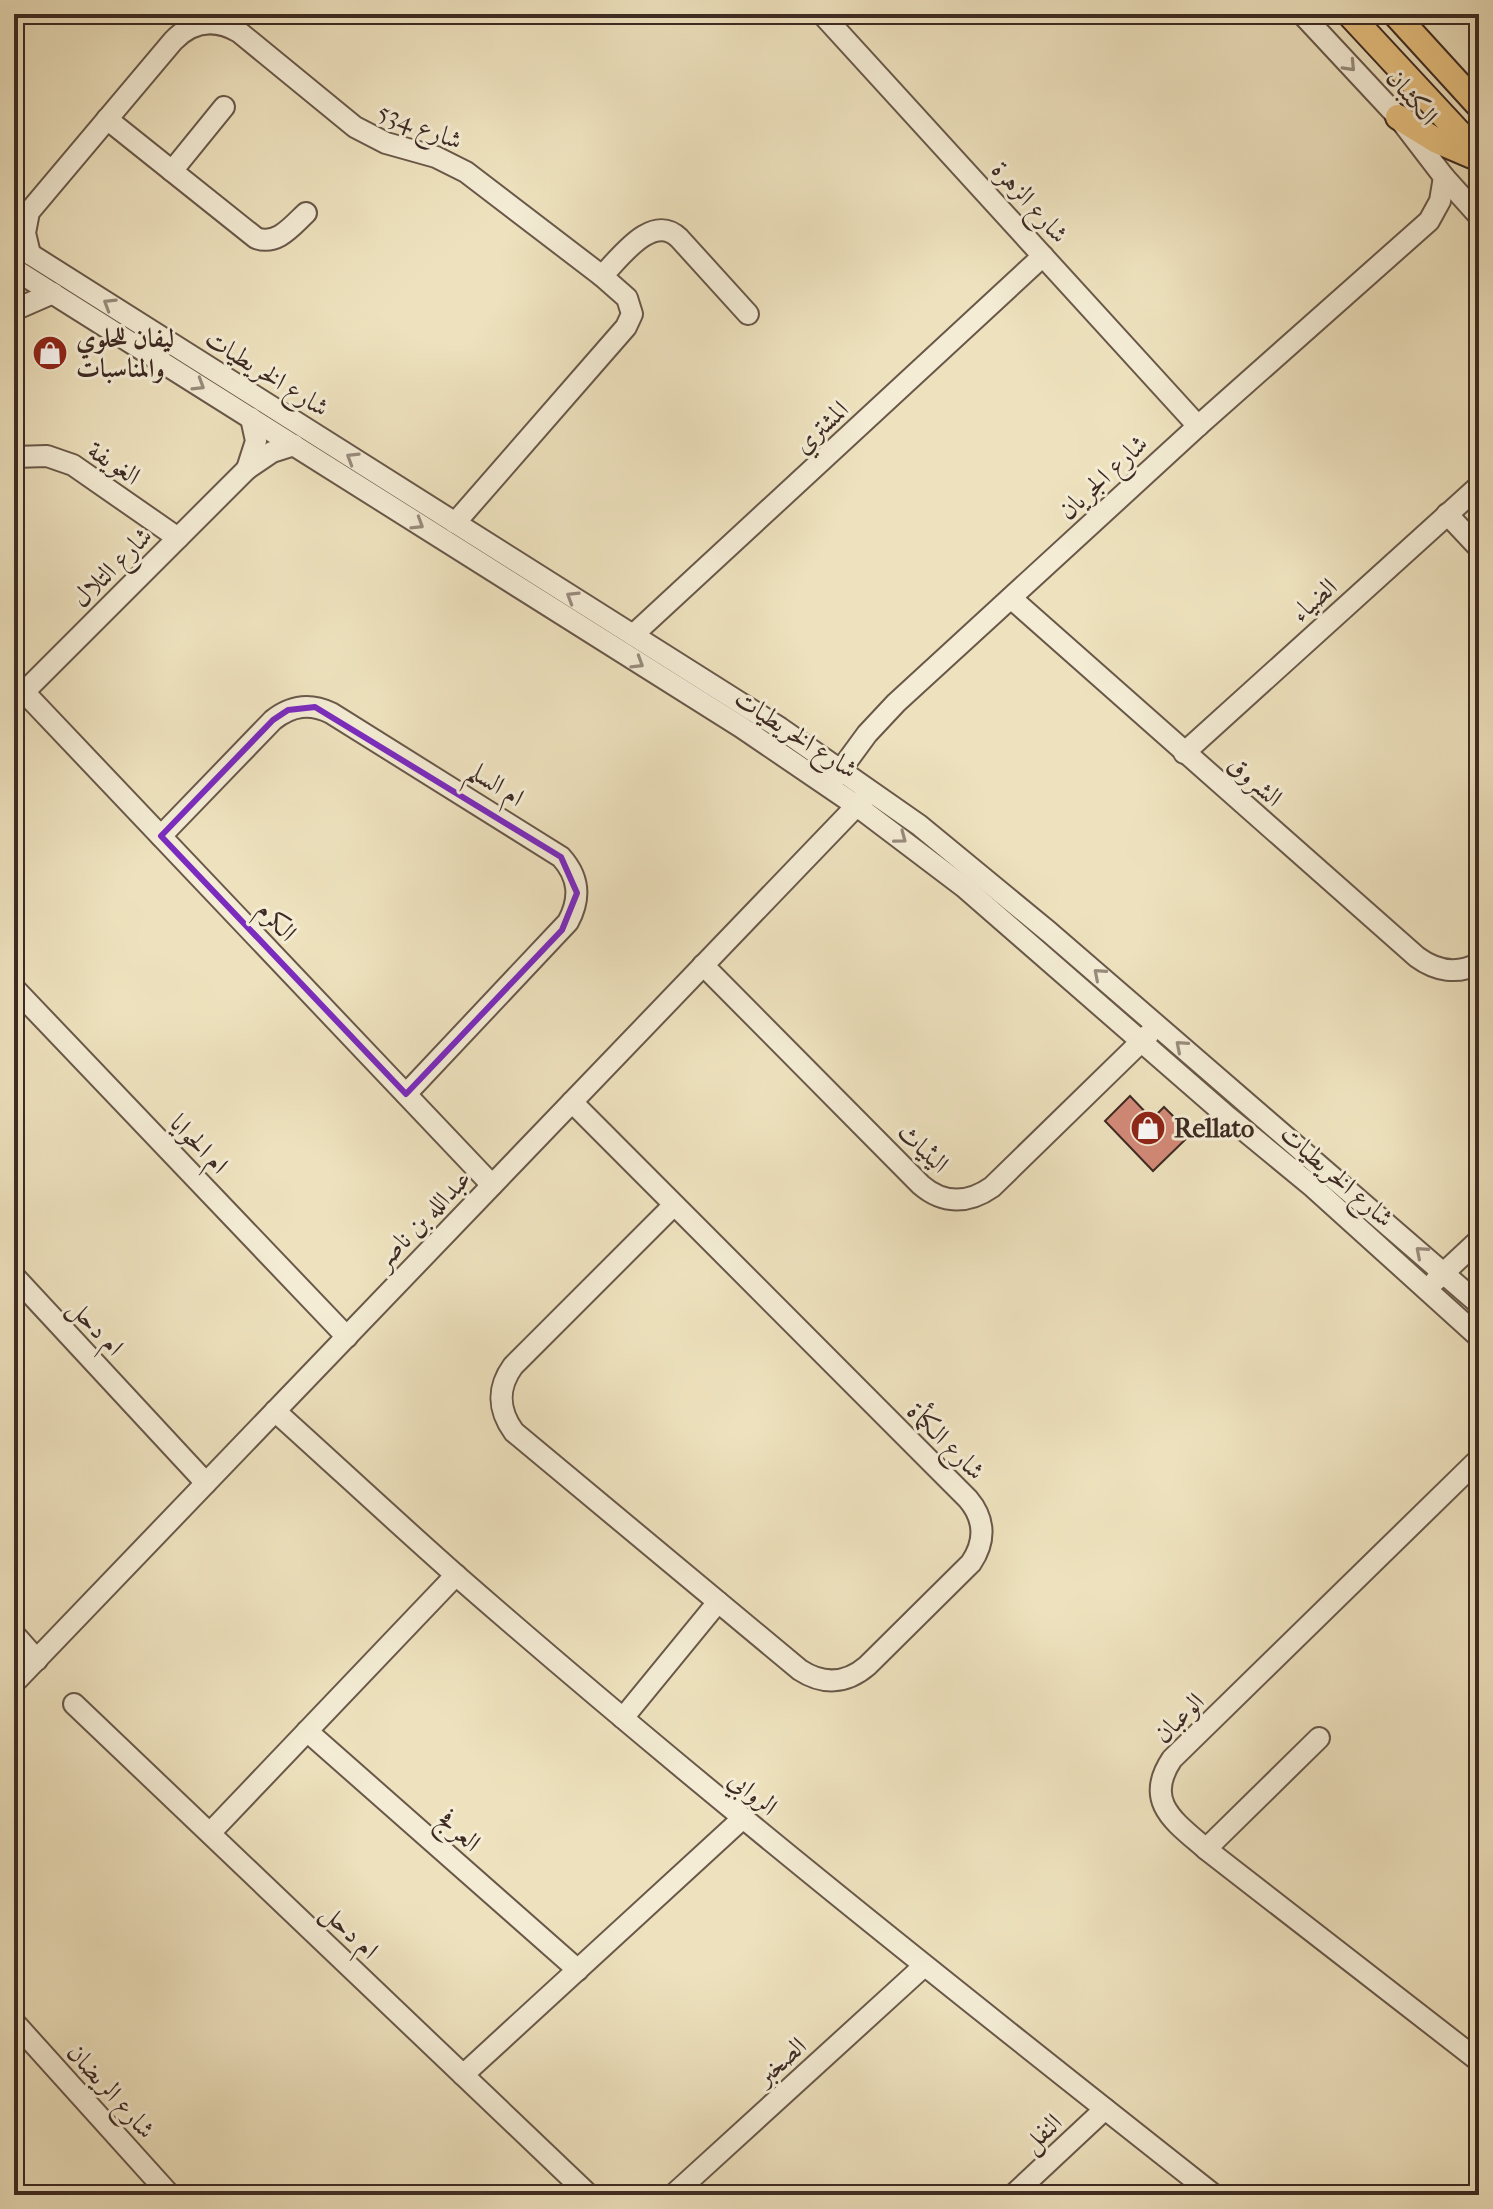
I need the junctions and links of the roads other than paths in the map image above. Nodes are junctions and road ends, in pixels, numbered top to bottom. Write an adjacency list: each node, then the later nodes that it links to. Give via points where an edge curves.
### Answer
1 (822, 14): 17 (street, شارع الزهرة)
2 (1302, 14): 7 (street, الكثبان, one-way to 7)
3 (1349, 14): 9 (main road)
4 (1395, 14): 5 (main road)
5 (1479, 106)
6 (224, 107): 10 (street)
7 (1398, 117): 9 (main road, via 1437,141); 11 (street, الكثبان)
8 (107, 119): 10 (street); 14 (street, شارع 534); 19 (street, شارع 534, via 180,33 199,24 220,23 239,32 355,127 466,172)
9 (1479, 157)
10 (172, 171): 12 (street, via 262,240 274,239)
11 (1444, 177): 13 (street, الكثبان); 15 (street, شارع الجريان)
12 (306, 213)
13 (1476, 213): 15 (street, شارع الجريان, via 1450,213)
14 (22, 216): 16 (street, شارع 534)
15 (1429, 221): 24 (street, شارع الجريان)
16 (22, 249): 30 (street, شارع الخريطيات, one-way to 16)
17 (1043, 256): 24 (street, شارع الزهرة); 34 (street, المشتري)
18 (14, 269): 20 (street, شارع الخريطيات)
19 (602, 276): 22 (street, via 646,235 657,229 669,231); 30 (street, شارع 534, via 630,303 630,321)
20 (53, 293): 21 (street); 23 (street, شارع الخريطيات, one-way to 23)
21 (14, 310)
22 (748, 314)
23 (251, 418): 25 (street, شارع الخريطيات); 27 (street, via 256,441)
24 (1198, 426): 33 (street, شارع الجريان)
25 (294, 445): 27 (street, شارع التلال); 37 (street, شارع الخريطيات, one-way to 37, via 741,727)
26 (14, 457): 31 (street, الغويفة, via 47,456 73,465)
27 (247, 469): 31 (street, شارع التلال)
28 (1479, 486): 29 (street, الضياء)
29 (1447, 514): 32 (street); 36 (street, الضياء)
30 (455, 523): 34 (street, شارع الخريطيات, one-way to 30)
31 (178, 538): 35 (street, شارع التلال)
32 (1479, 548)
33 (1011, 598): 36 (street, الشروق); 37 (street, شارع الجريان, via 888,710)
34 (633, 635): 37 (street, شارع الخريطيات, via 780,728)
35 (19, 697): 39 (street, الكرم)
36 (1184, 753): 40 (street, الشروق, via 1425,963 1454,971)
37 (834, 778): 38 (street, شارع الخريطيات)
38 (863, 799): 41 (street, عبدالله بن ناصر); 43 (street, شارع الخريطيات, one-way to 38, via 919,825); 44 (street, شارع الخريطيات, one-way to 44)
39 (161, 836): 45 (street, الكرم); 45 (street, ام السلم, via 273,720 306,706 331,713 561,857 573,873 577,893 568,922)
40 (1479, 963)
41 (703, 965): 44 (street, اليثياث, via 921,1185 950,1200 972,1198 992,1187); 46 (street, عبدالله بن ناصر)
42 (14, 988): 54 (street, ام الحوايا)
43 (1157, 1026): 44 (street, اليثياث); 50 (street, شارع الخريطيات, one-way to 43)
44 (1141, 1042): 52 (street, شارع الخريطيات)
45 (406, 1094): 47 (street, الكرم)
46 (572, 1102): 47 (street, عبدالله بن ناصر); 48 (street, شارع الكمأة)
47 (492, 1185): 54 (street, عبدالله بن ناصر)
48 (674, 1205): 60 (street, شارع الكمأة, via 513,1366 500,1399 514,1432); 60 (street, شارع الكمأة, via 968,1499 982,1525 971,1563 867,1666 840,1681 818,1680 800,1670)
49 (1479, 1240): 50 (street)
50 (1444, 1272): 52 (street); 53 (street, شارع الخريطيات)
51 (14, 1276): 58 (street, ام دحل)
52 (1426, 1289): 55 (street, شارع الخريطيات)
53 (1479, 1304)
54 (347, 1337): 56 (street, عبدالله بن ناصر)
55 (1479, 1337)
56 (275, 1411): 58 (street, عبدالله بن ناصر); 59 (street, الروابي)
57 (1479, 1459): 70 (street, الوعبان, via 1172,1759 1160,1782 1162,1801 1172,1819)
58 (206, 1483): 62 (street, عبدالله بن ناصر)
59 (456, 1575): 65 (street, الروابي); 66 (street)
60 (718, 1602): 65 (street)
61 (14, 1634): 62 (street)
62 (37, 1660): 63 (street, عبدالله بن ناصر)
63 (14, 1683)
64 (74, 1704): 69 (street, ام دحل)
65 (623, 1718): 68 (street, الروابي)
66 (307, 1731): 69 (street); 72 (street, العرفج)
67 (1319, 1738): 70 (street)
68 (743, 1818): 71 (street, الروابي); 72 (street)
69 (210, 1833): 75 (street, ام دحل)
70 (1206, 1849): 74 (street, الوعبان)
71 (924, 1966): 76 (street, الروابي); 79 (street, الصخبر)
72 (578, 1970): 75 (street)
73 (14, 2022): 77 (street, شارع الريضان)
74 (1479, 2061)
75 (463, 2075): 78 (street, ام دحل)
76 (1105, 2109): 80 (street, النفل); 81 (street, الروابي)
77 (170, 2195)
78 (589, 2195)
79 (673, 2195)
80 (1013, 2195)
81 (1214, 2195)

